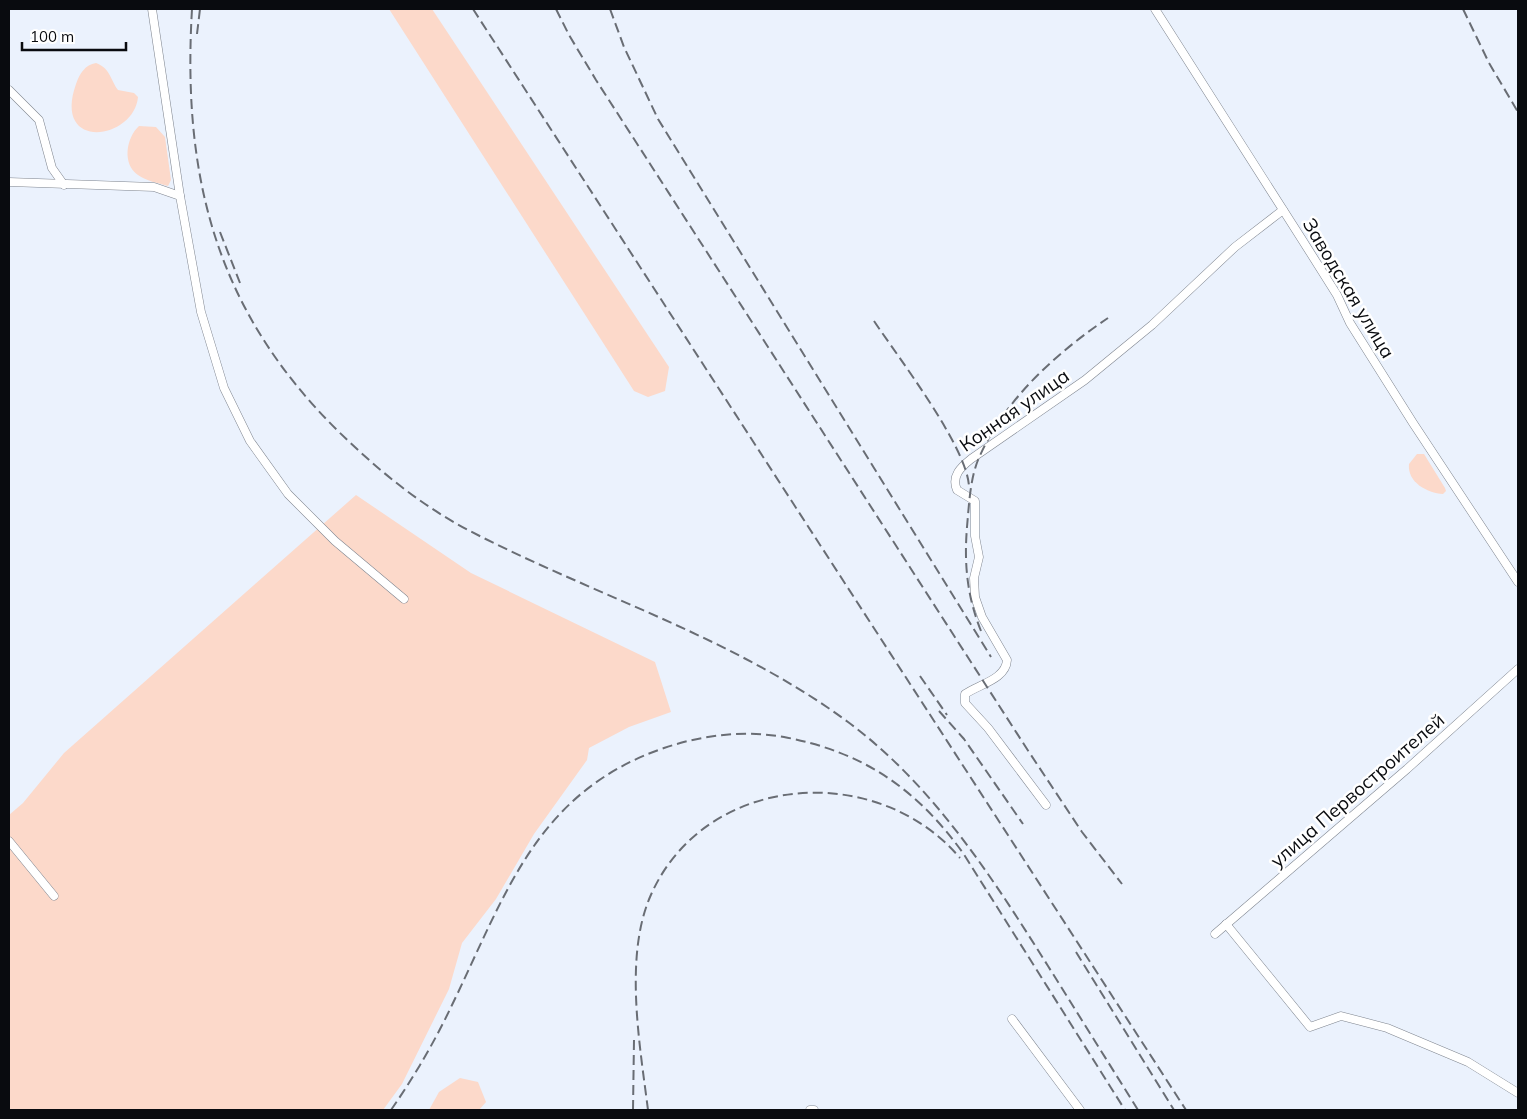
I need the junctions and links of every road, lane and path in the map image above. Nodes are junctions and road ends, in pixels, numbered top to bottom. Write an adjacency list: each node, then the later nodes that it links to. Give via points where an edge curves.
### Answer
1 (152, 9): 6 (street)
2 (1155, 9): 7 (street, Заводская улица)
3 (9, 90): 5 (street, via 39,120 52,168)
4 (9, 182): 5 (street)
5 (64, 185): 6 (street, via 154,187)
6 (180, 196): 9 (street, via 201,312 224,388 250,441 288,494 335,541)
7 (1283, 210): 8 (street, Заводская улица, via 1413,423); 11 (street, Конная улица, via 1235,247 1152,325 1089,376 964,464 957,474 957,490 974,502 979,558 974,589 977,608 1008,660 1000,676 965,694 964,703 988,728)
8 (1518, 582)
9 (404, 599)
10 (1518, 669): 14 (street, улица Первостроителей)
11 (1046, 805)
12 (9, 841): 13 (street)
13 (54, 896)
14 (1226, 924): 15 (street, улица Первостроителей); 17 (street, via 1310,1027 1341,1016 1387,1028 1468,1062)
15 (1215, 934)
16 (1012, 1019): 18 (street)
17 (1518, 1093)
18 (1080, 1110)

